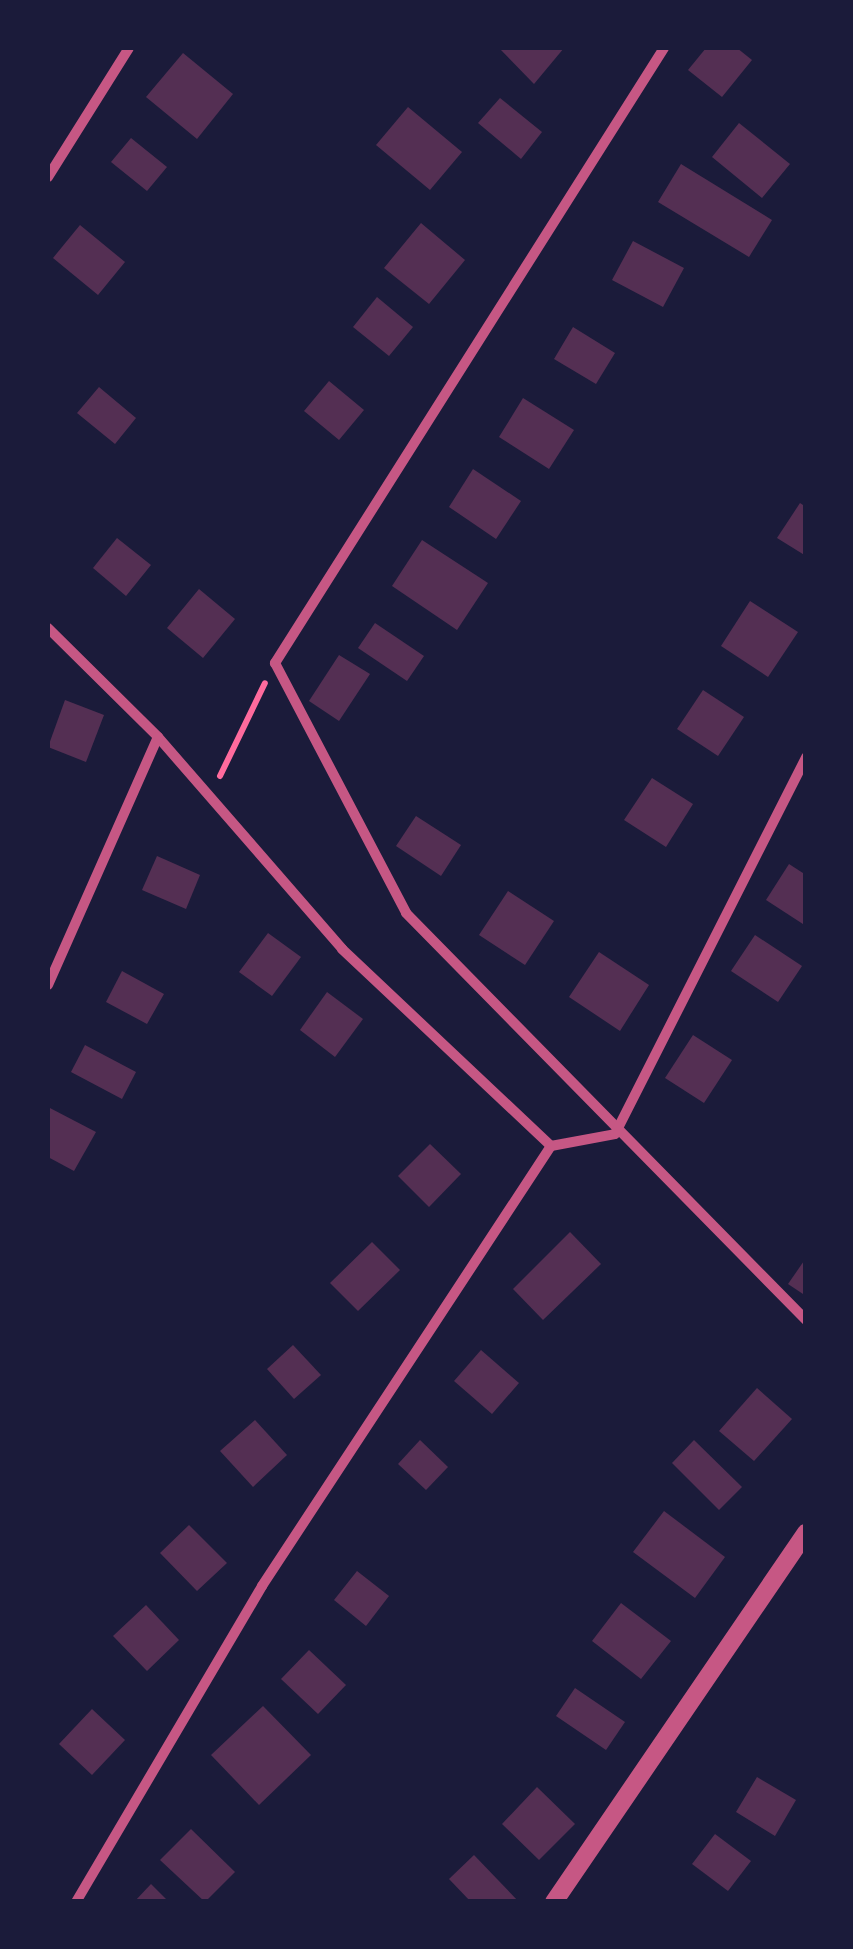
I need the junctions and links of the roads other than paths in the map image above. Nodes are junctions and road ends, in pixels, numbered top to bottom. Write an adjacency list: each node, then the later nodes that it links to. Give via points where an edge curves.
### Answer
1 (128, 48): 3 (street)
2 (664, 48): 8 (street, via 275,663 406,913)
3 (48, 177)
4 (48, 628): 5 (street)
5 (158, 737): 7 (street); 9 (street, via 342,948)
6 (806, 757): 8 (street)
7 (48, 985)
8 (615, 1134): 9 (street); 10 (street)
9 (550, 1146): 12 (street, via 262,1586)
10 (806, 1320)
11 (806, 1533): 13 (street)
12 (76, 1902)
13 (554, 1902)

